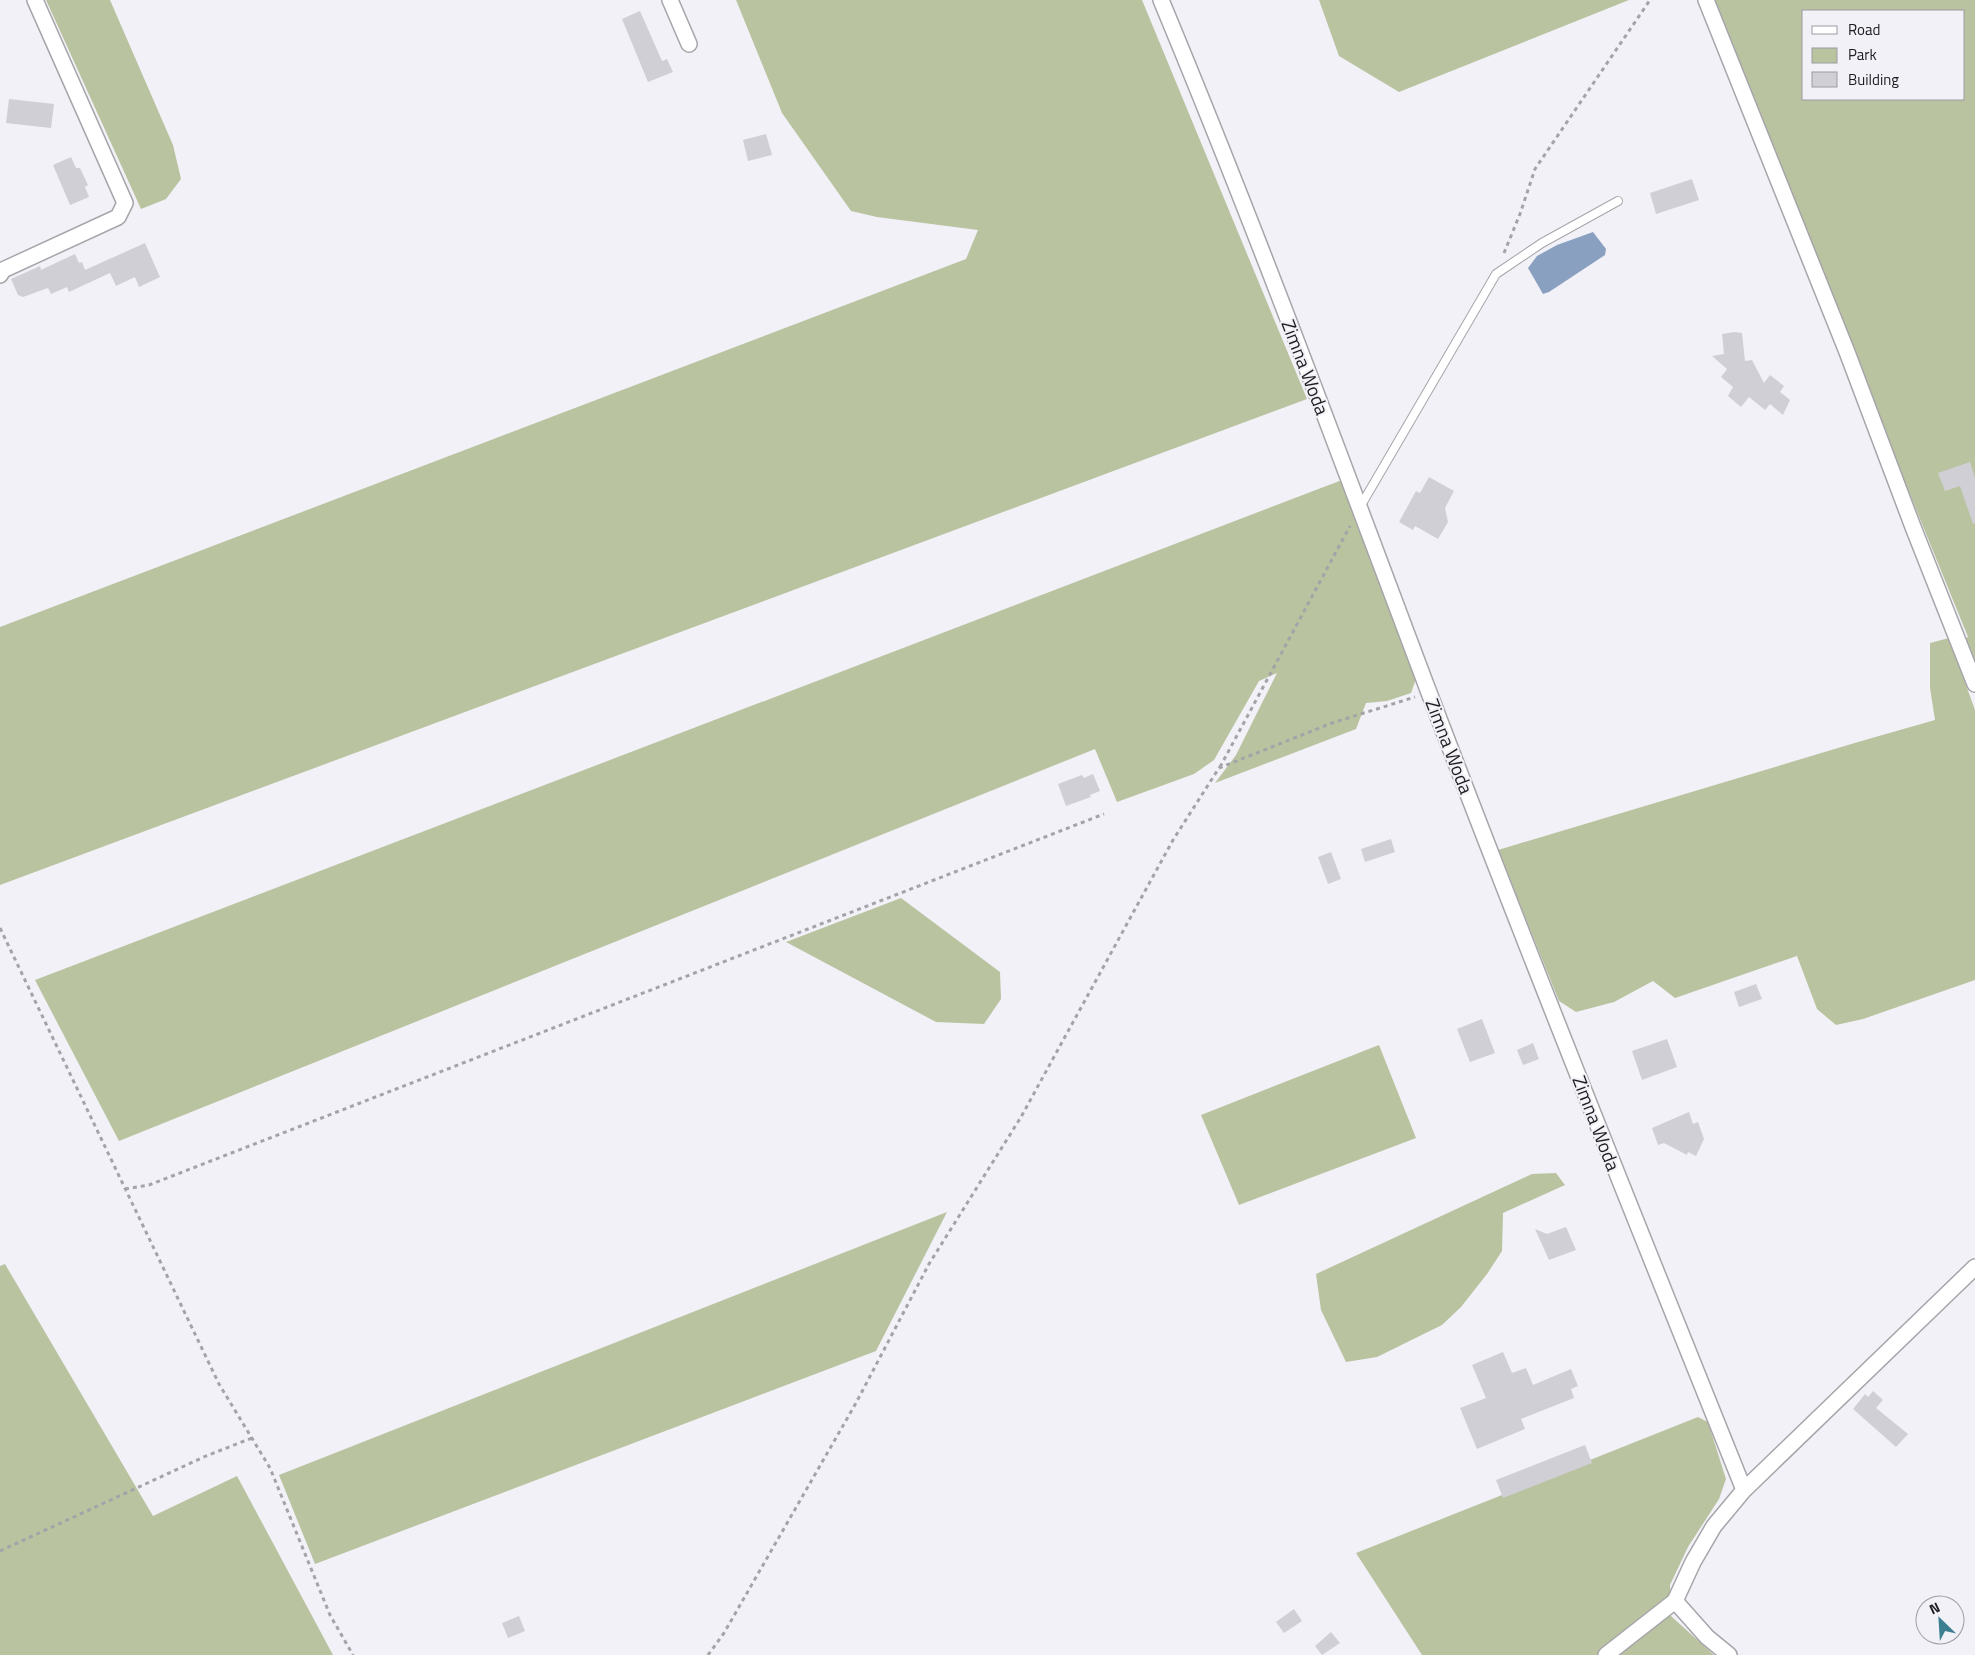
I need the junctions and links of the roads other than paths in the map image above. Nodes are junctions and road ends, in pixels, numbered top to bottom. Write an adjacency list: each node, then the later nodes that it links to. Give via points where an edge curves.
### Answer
1 (35, 0): 7 (street, via 125,203 118,217 3,270)
2 (670, 0): 5 (street)
3 (1161, 0): 8 (street, Zimna Woda, via 1222,147)
4 (1706, 0): 9 (street, via 1848,352)
5 (689, 44)
6 (1618, 201): 8 (lane, via 1542,242 1496,274)
7 (0, 275)
8 (1360, 508): 11 (street, Zimna Woda, via 1606,1149)
9 (1975, 684)
10 (1975, 1267): 11 (street)
11 (1744, 1490): 12 (street, via 1714,1526)
12 (1675, 1601): 13 (street); 14 (street, via 1708,1638)
13 (1606, 1655)
14 (1729, 1655)

